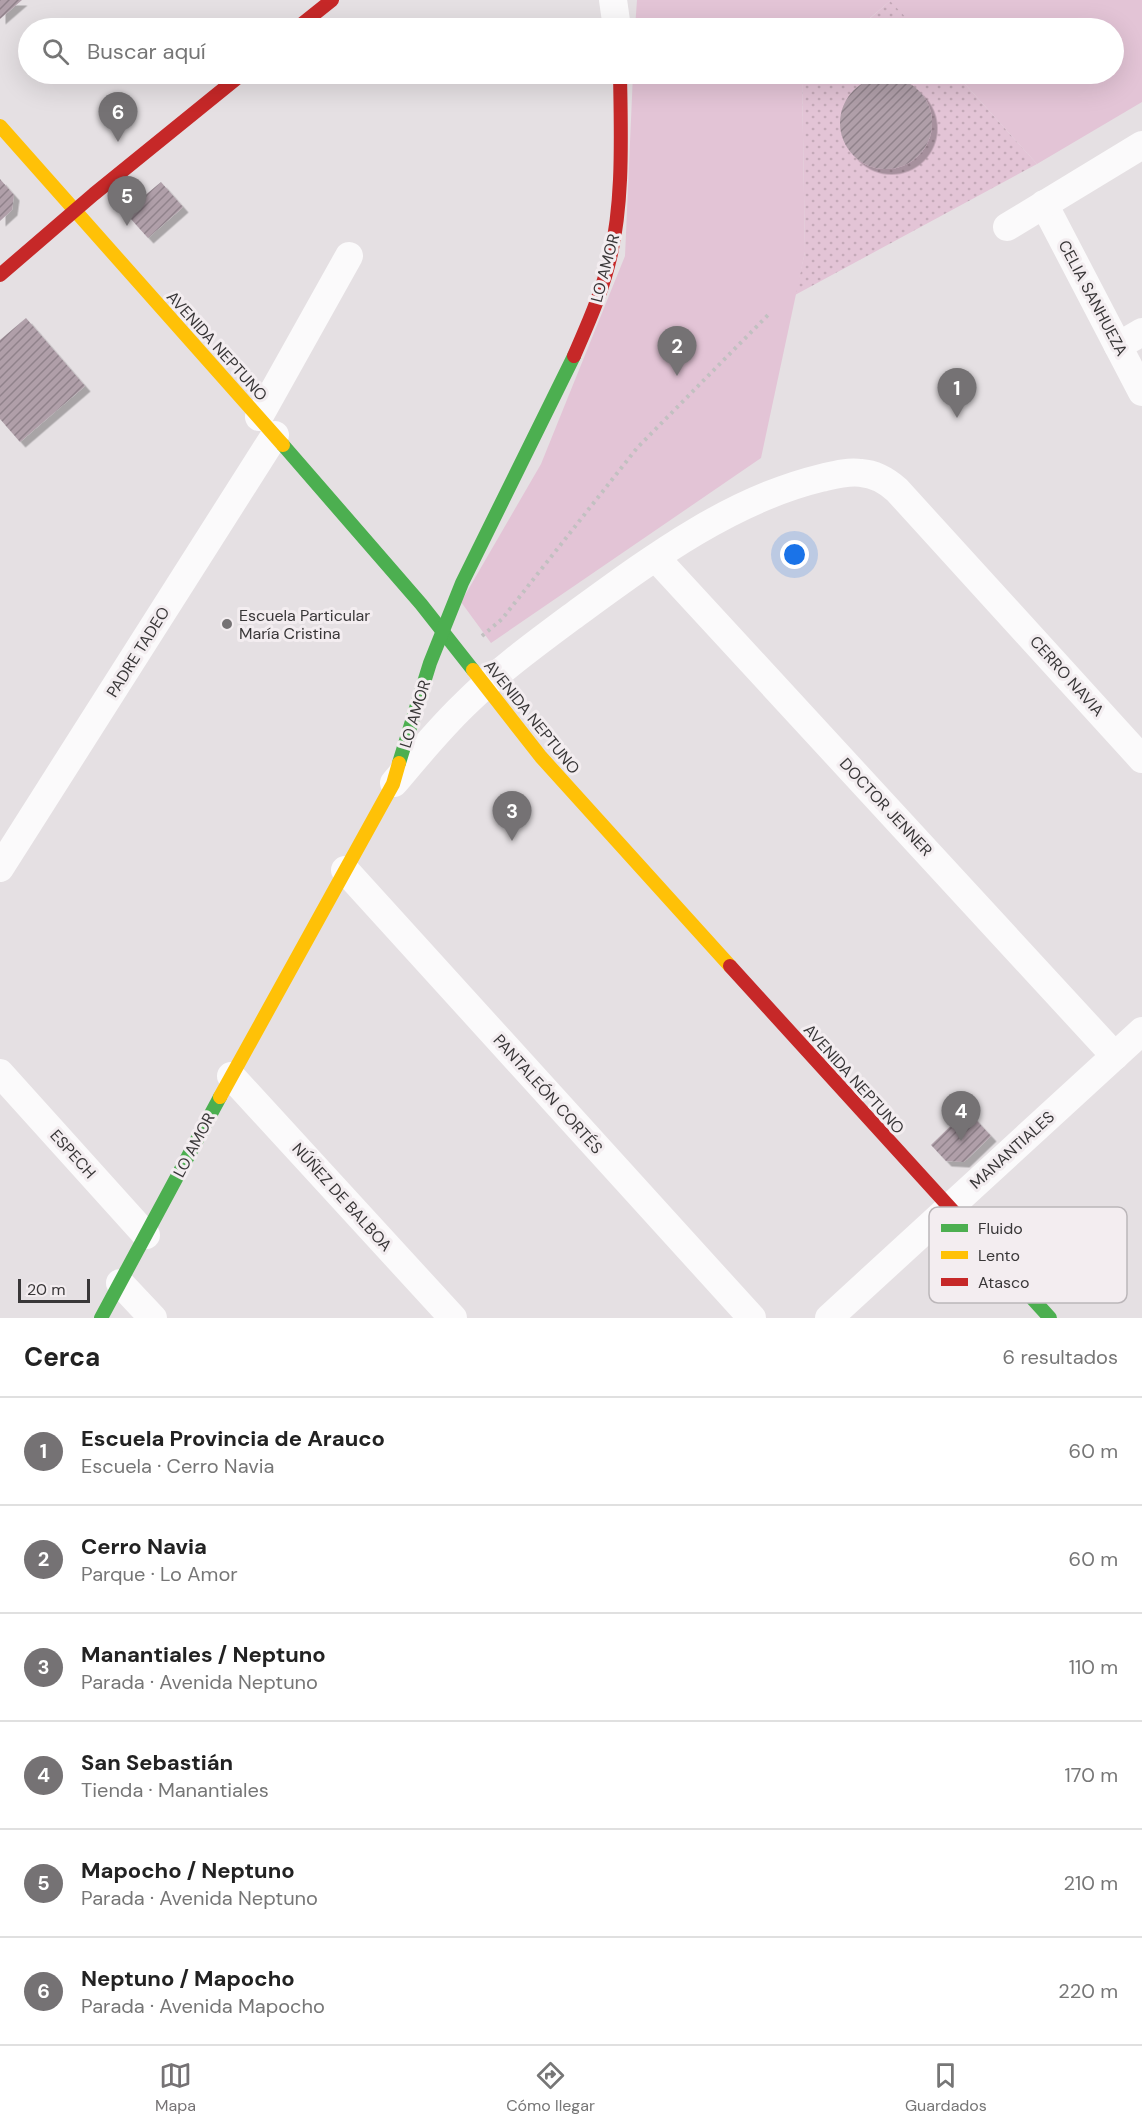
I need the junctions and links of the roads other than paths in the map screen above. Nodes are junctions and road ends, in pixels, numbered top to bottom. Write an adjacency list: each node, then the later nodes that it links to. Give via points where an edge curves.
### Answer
1 (332, 0): 3 (main road)
2 (613, 0): 4 (street)
3 (310, 18)
4 (616, 18)
5 (230, 84): 10 (main road)
6 (620, 84): 18 (main road, LO AMOR, via 619,199 609,264 576,352)
7 (0, 126): 10 (main road, AVENIDA NEPTUNO)
8 (1142, 145): 9 (street)
9 (1044, 204): 11 (street); 14 (street, CELIA SANHUEZA)
10 (75, 211): 13 (main road); 16 (main road, AVENIDA NEPTUNO)
11 (1007, 227)
12 (349, 256): 16 (street, PADRE TADEO)
13 (0, 275)
14 (1130, 339): 15 (street, CELIA SANHUEZA)
15 (1142, 392)
16 (267, 426): 18 (main road, AVENIDA NEPTUNO); 22 (street, PADRE TADEO)
17 (656, 558): 19 (street, CERRO NAVIA, via 542,639); 20 (street, CERRO NAVIA, via 706,526 775,491 851,472 881,478 908,501); 25 (street, DOCTOR JENNER)
18 (442, 629): 19 (main road, AVENIDA NEPTUNO); 21 (main road, LO AMOR)
19 (484, 687): 21 (street, CERRO NAVIA, via 459,709); 28 (main road, AVENIDA NEPTUNO, via 541,757)
20 (1142, 759)
21 (393, 784): 23 (main road, LO AMOR)
22 (0, 868)
23 (345, 870): 27 (main road, LO AMOR); 37 (street, PANTALEÓN CORTÉS)
24 (1142, 1031): 25 (street, MANANTIALES)
25 (1115, 1056): 29 (street, MANANTIALES)
26 (0, 1073): 31 (street, ESPECH)
27 (231, 1076): 31 (main road, LO AMOR); 36 (street, NÚÑEZ DE BALBOA)
28 (948, 1207)
29 (950, 1207)
30 (929, 1226): 38 (street, MANANTIALES)
31 (146, 1234): 32 (main road, LO AMOR)
32 (120, 1283): 34 (main road, LO AMOR); 35 (street)
33 (1036, 1303): 39 (main road, AVENIDA NEPTUNO)
34 (101, 1318)
35 (153, 1318)
36 (453, 1318)
37 (752, 1318)
38 (829, 1318)
39 (1050, 1318)

